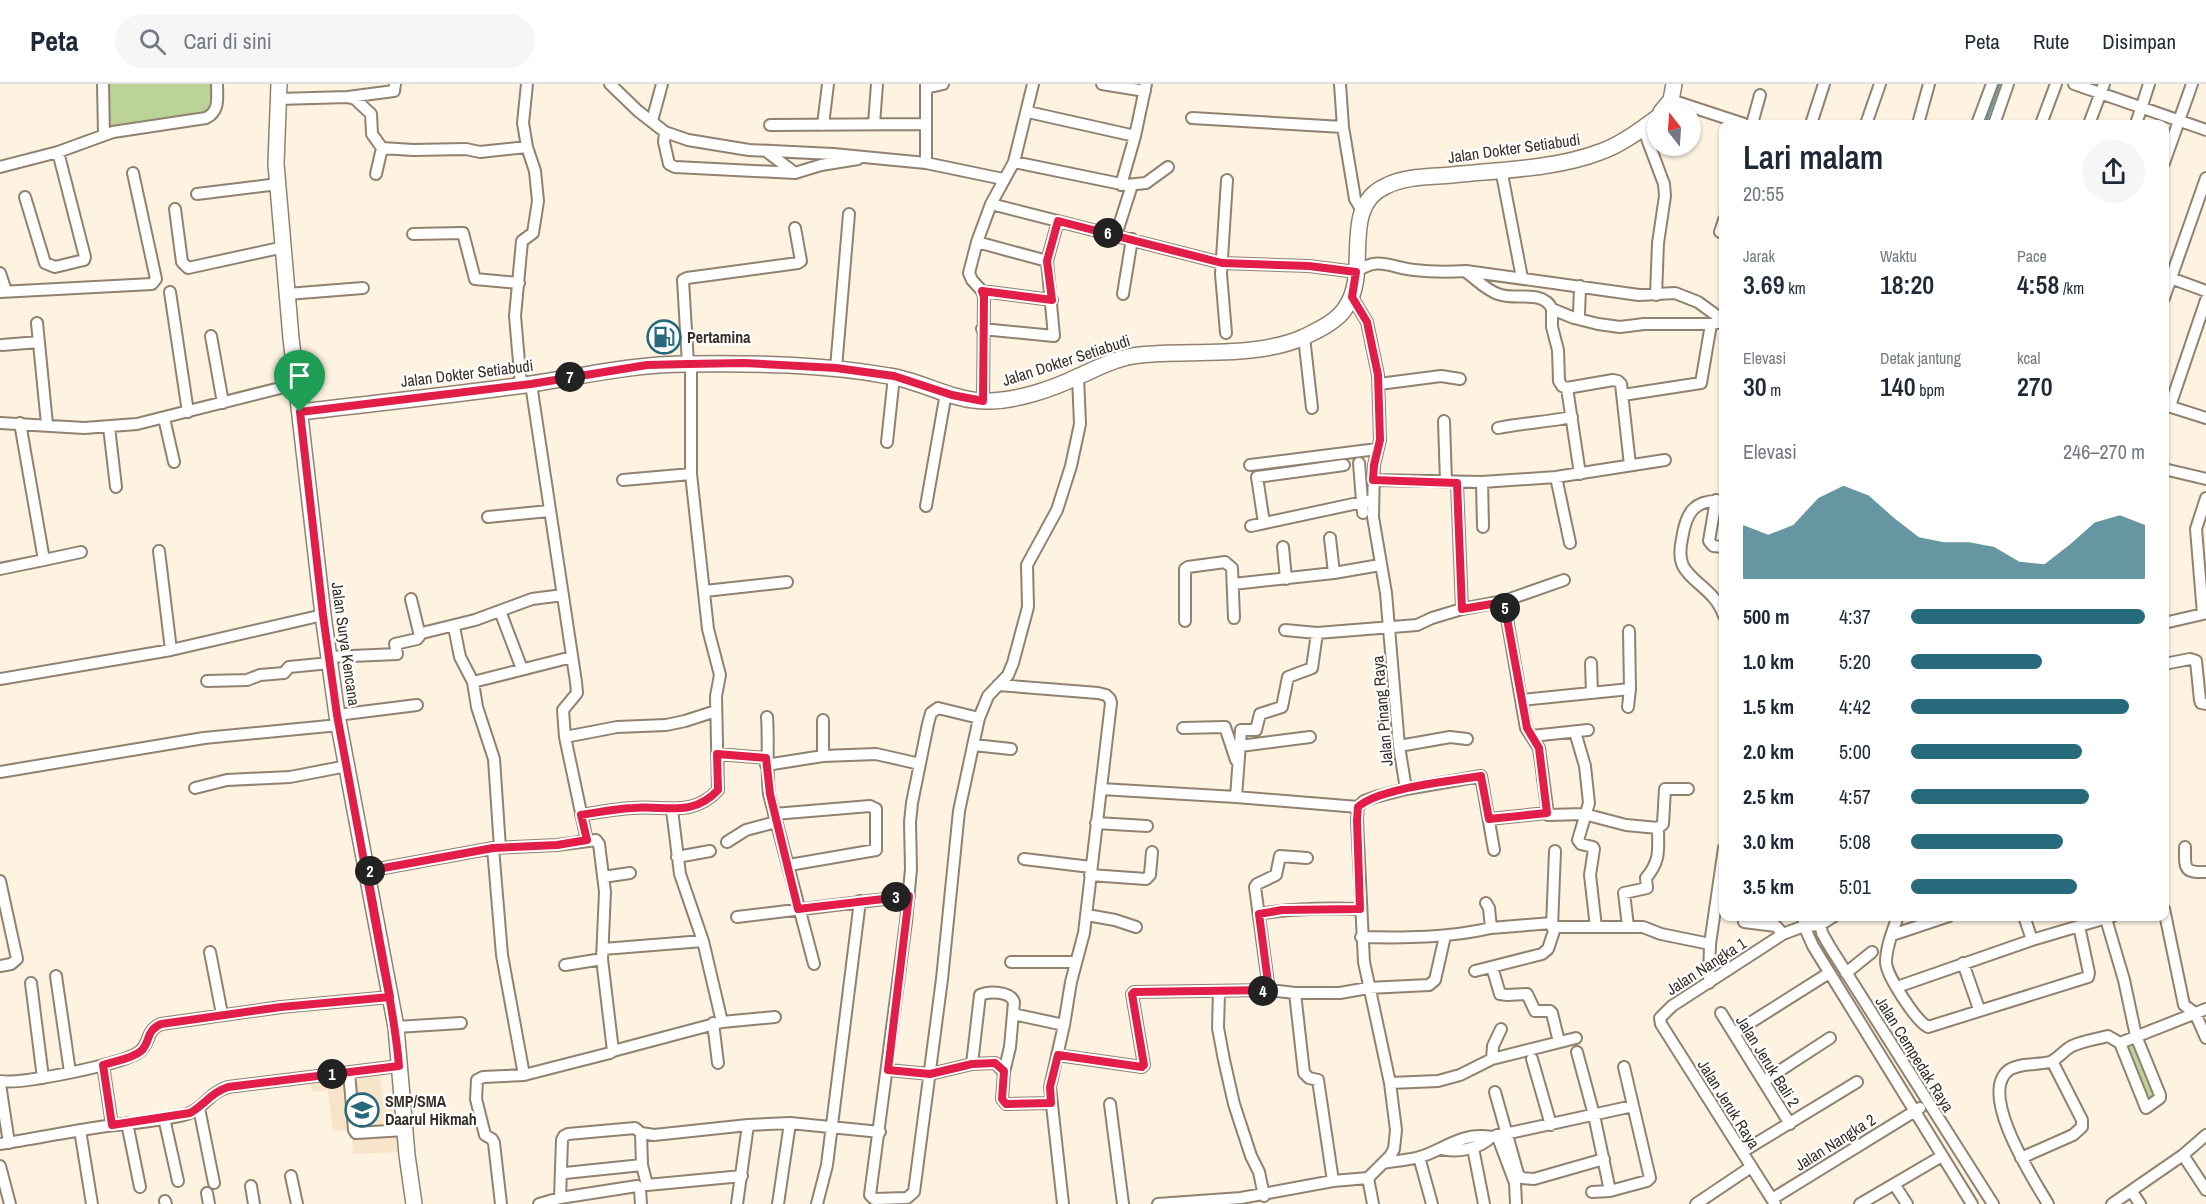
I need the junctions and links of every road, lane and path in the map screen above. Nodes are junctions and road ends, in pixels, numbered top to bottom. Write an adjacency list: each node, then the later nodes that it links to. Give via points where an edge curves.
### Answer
1 (103, 84): 54 (street)
2 (218, 84): 54 (street, via 217,107 206,118)
3 (395, 84): 28 (street, via 394,92)
4 (527, 84): 57 (street, via 523,117)
5 (610, 84): 43 (street)
6 (662, 84): 43 (street)
7 (828, 84): 48 (street)
8 (877, 84): 45 (street)
9 (943, 84): 23 (street)
10 (1033, 84): 31 (street)
11 (1102, 84): 24 (street)
12 (1340, 84): 50 (street)
13 (1674, 84): 29 (main road)
14 (1824, 84): 35 (street)
15 (1880, 84): 36 (street)
16 (1929, 84): 37 (street)
17 (1992, 84): 38 (street)
18 (2008, 84): 39 (street)
19 (2056, 84): 40 (street)
20 (2074, 84): 25 (street)
21 (2149, 84): 30 (street)
22 (2192, 84): 44 (street)
23 (926, 86): 46 (street)
24 (1146, 87): 55 (street)
25 (2102, 89): 30 (street); 41 (street)
26 (279, 92): 28 (street); 75 (main road, Jalan Surya Kencana)
27 (1760, 95): 34 (street)
28 (348, 97): 58 (street, via 371,114 372,134)
29 (1671, 100): 33 (street)
30 (2141, 108): 42 (street); 44 (street)
31 (1028, 112): 55 (street); 64 (street)
32 (1192, 118): 50 (street)
33 (1732, 120)
34 (1753, 120)
35 (1812, 120)
36 (1867, 120)
37 (1919, 120)
38 (1978, 120)
39 (1995, 120)
40 (2042, 120)
41 (2090, 120)
42 (2137, 120)
43 (652, 121): 53 (street)
44 (2178, 121): 52 (street); 59 (street)
45 (874, 124): 46 (street); 48 (street)
46 (925, 124): 65 (street)
47 (770, 125): 48 (street)
48 (824, 125)
49 (1647, 125): 51 (main road, Jalan Dokter Setiabudi)
50 (1343, 127): 81 (street, via 1354,199)
51 (1643, 128): 68 (main road, Jalan Dokter Setiabudi, via 1586,157); 107 (street, via 1665,196)
52 (2206, 130)
53 (665, 132): 56 (street); 60 (street)
54 (104, 135): 62 (street)
55 (1135, 136): 76 (street)
56 (681, 138): 60 (street); 61 (street)
57 (527, 147): 58 (street, via 480,152); 98 (street, via 535,171 538,201 533,233 521,243)
58 (382, 148): 71 (street)
59 (2169, 148)
60 (666, 150): 70 (street, via 669,164 675,167)
61 (766, 151): 63 (street); 70 (street)
62 (58, 152): 66 (street); 78 (street, via 84,260 55,267 45,263)
63 (864, 157): 65 (street); 70 (street)
64 (1014, 162): 73 (street); 76 (street)
65 (926, 163): 73 (street)
66 (0, 167)
67 (1168, 167): 76 (street, via 1152,180)
68 (1501, 169): 81 (main road, Jalan Dokter Setiabudi, via 1392,183 1373,193); 97 (street)
69 (133, 173): 101 (street, via 156,279 152,284)
70 (795, 173)
71 (376, 174)
72 (2206, 178): 95 (street)
73 (1003, 179): 79 (street)
74 (1227, 180): 91 (street)
75 (278, 184): 77 (street); 89 (main road, Jalan Surya Kencana)
76 (1126, 185): 86 (street)
77 (197, 194)
78 (25, 197)
79 (991, 204): 83 (street); 88 (street)
80 (175, 209): 89 (street, via 182,262 188,268)
81 (1361, 209): 93 (main road)
82 (849, 214): 124 (street)
83 (1058, 221): 86 (street); 90 (street)
84 (795, 228): 123 (street, via 801,261 798,264 683,280)
85 (413, 234): 98 (street, via 463,233 475,279)
86 (1116, 235): 87 (street)
87 (1132, 239): 91 (street); 106 (street)
88 (977, 242): 90 (street); 102 (street, via 969,273)
89 (284, 247): 105 (main road, Jalan Surya Kencana)
90 (1047, 261): 109 (street)
91 (1222, 263): 93 (street); 118 (street)
92 (1466, 271): 93 (street, via 1410,270 1388,262 1366,265); 97 (street); 111 (street, via 1491,292 1542,298)
93 (1356, 272): 108 (main road)
94 (0, 273): 101 (street)
95 (2169, 274)
96 (2169, 277): 103 (street)
97 (1522, 278): 99 (street)
98 (519, 283): 130 (street, via 515,316)
99 (1580, 286): 107 (street); 112 (street, via 1579,315)
100 (363, 288): 105 (street)
101 (3, 291)
102 (982, 291): 109 (street); 117 (street)
103 (2206, 291)
104 (170, 292): 139 (street)
105 (287, 294): 128 (main road, Jalan Surya Kencana)
106 (1123, 294)
107 (1656, 295): 113 (street, via 1675,293 1698,302)
108 (1352, 297): 120 (main road, Jalan Dokter Setiabudi, via 1338,316); 129 (street, Jalan Pinang Raya, via 1367,322)
109 (1052, 300): 117 (street, via 1054,336)
110 (2206, 300): 134 (street)
111 (1551, 309): 112 (street); 131 (street, via 1559,381)
112 (1574, 318): 116 (street, via 1620,327)
113 (1719, 318)
114 (37, 323): 121 (street)
115 (1719, 323): 116 (street)
116 (1711, 324): 133 (street, via 1701,382)
117 (982, 328): 135 (street)
118 (1226, 333)
119 (211, 336): 136 (street)
120 (1304, 337): 127 (main road, Jalan Dokter Setiabudi, via 1257,348 1124,357 1098,366); 138 (street)
121 (39, 342): 122 (street); 147 (street)
122 (2, 345)
123 (690, 364): 124 (main road, Jalan Dokter Setiabudi); 130 (main road, Jalan Dokter Setiabudi, via 647,365); 159 (street)
124 (836, 368): 125 (main road, Jalan Dokter Setiabudi)
125 (894, 376): 132 (main road, Jalan Dokter Setiabudi); 150 (street)
126 (1460, 379): 129 (street, via 1441,376)
127 (1079, 380): 135 (main road, Jalan Dokter Setiabudi, via 1014,398); 218 (street, via 1080,424 1071,466 1057,510 1027,565 1029,591 1023,627 1008,675)
128 (296, 384): 136 (street); 140 (main road, Jalan Surya Kencana)
129 (1379, 384): 151 (street, Jalan Pinang Raya)
130 (526, 385): 140 (main road, Jalan Dokter Setiabudi); 173 (street)
131 (1567, 388): 133 (street, via 1613,380 1621,384); 141 (street)
132 (946, 393): 135 (main road, Jalan Dokter Setiabudi); 172 (street)
133 (1623, 395): 157 (street)
134 (2169, 400)
135 (983, 401)
136 (223, 403): 139 (street)
137 (2169, 406): 143 (street)
138 (1312, 408)
139 (188, 412): 142 (street)
140 (300, 412): 199 (main road, Jalan Surya Kencana)
141 (1572, 417): 149 (street); 160 (street)
142 (164, 418): 148 (street); 153 (street)
143 (2206, 418)
144 (1444, 421): 165 (street)
145 (0, 423): 146 (street)
146 (20, 423): 147 (street); 184 (street)
147 (47, 424): 148 (street)
148 (109, 427): 167 (street)
149 (1498, 428)
150 (887, 442)
151 (1377, 449): 155 (street); 164 (street, Jalan Pinang Raya)
152 (1665, 460): 157 (street)
153 (174, 462)
154 (1359, 463): 171 (street)
155 (1250, 465)
156 (1344, 465): 175 (street, via 1257,477)
157 (1630, 465): 160 (street)
158 (2169, 470): 162 (street)
159 (691, 474): 163 (street); 192 (street)
160 (1581, 474): 161 (street)
161 (1556, 477): 166 (street); 179 (street)
162 (2206, 479)
163 (623, 480)
164 (1373, 480): 165 (street); 171 (street, Jalan Pinang Raya)
165 (1452, 482): 166 (street); 197 (street)
166 (1482, 482): 177 (street)
167 (116, 487)
168 (2206, 498): 202 (street, via 2196,529 2203,614)
169 (1719, 500): 196 (street, via 1693,508 1687,515 1680,552 1684,566)
170 (1719, 504): 181 (street, via 1709,541)
171 (1365, 505): 175 (street); 185 (street, Jalan Pinang Raya)
172 (926, 506)
173 (549, 512): 174 (street); 193 (street)
174 (488, 517)
175 (1264, 523): 176 (street)
176 (1251, 526)
177 (1483, 527)
178 (1330, 538): 187 (street)
179 (1570, 543)
180 (1283, 547): 188 (street)
181 (1719, 547)
182 (159, 551): 209 (street)
183 (81, 552): 184 (street)
184 (44, 560): 186 (street)
185 (1380, 565): 187 (street); 204 (street, Jalan Pinang Raya)
186 (0, 569)
187 (1334, 573): 188 (street)
188 (1286, 579): 191 (street)
189 (1564, 580): 195 (street)
190 (787, 582): 192 (street)
191 (1233, 584): 200 (street); 201 (street, via 1232,568 1225,562 1188,567 1184,572)
192 (705, 591): 225 (street, via 710,638 720,675)
193 (563, 595): 198 (street, via 532,599); 210 (street)
194 (411, 599): 207 (street)
195 (1504, 602): 197 (street); 221 (street)
196 (1719, 605)
197 (1462, 609): 204 (street, via 1416,625)
198 (500, 611): 203 (street); 214 (street)
199 (323, 615): 209 (street); 211 (main road, Jalan Surya Kencana)
200 (1234, 618)
201 (1185, 621)
202 (2169, 622)
203 (454, 627): 207 (street); 217 (street, via 460,657)
204 (1389, 628): 208 (street); 239 (street, Jalan Pinang Raya)
205 (1285, 630): 208 (street)
206 (1629, 632): 219 (street)
207 (422, 633): 211 (street, via 417,639 395,645 397,654)
208 (1317, 633): 238 (street, via 1312,668 1288,677 1282,707 1260,714 1256,730 1241,729)
209 (171, 650): 215 (street)
210 (572, 657): 214 (street); 234 (street, via 577,693 563,710)
211 (330, 660): 216 (street, via 247,680); 228 (main road, Jalan Surya Kencana)
212 (1591, 663): 220 (street)
213 (2169, 663): 222 (street, via 2196,661 2200,700)
214 (522, 669): 217 (street)
215 (0, 679)
216 (207, 681)
217 (473, 682): 266 (street, via 494,759)
218 (998, 685): 227 (street, via 988,696); 249 (street, via 1098,693 1110,699)
219 (1630, 689): 220 (street); 224 (street)
220 (1592, 693): 221 (street)
221 (1521, 700): 233 (street)
222 (2206, 704)
223 (417, 705): 228 (street)
224 (1628, 707)
225 (716, 711): 234 (street, via 675,723 617,727); 241 (street)
226 (767, 717): 243 (street)
227 (979, 718): 237 (street); 244 (street, via 936,709 931,713)
228 (338, 720): 245 (main road, Jalan Surya Kencana); 247 (street)
229 (823, 720): 242 (street)
230 (1183, 728): 246 (street, via 1225,727)
231 (1588, 730): 232 (street)
232 (1575, 732): 233 (street); 256 (street, via 1588,785)
233 (1532, 736): 255 (street, via 1539,748)
234 (565, 737): 257 (street)
235 (1310, 737): 238 (street)
236 (1467, 739): 239 (street, via 1450,737)
237 (974, 745): 240 (street); 368 (street, via 959,811)
238 (1240, 746): 246 (street)
239 (1399, 746): 250 (street, Jalan Pinang Raya)
240 (1011, 749)
241 (717, 754): 243 (street); 254 (street, via 718,790 703,802)
242 (823, 756): 243 (street); 244 (street, via 876,754)
243 (766, 761): 258 (street)
244 (920, 764): 282 (street, via 910,822)
245 (347, 766): 248 (street, via 298,776 227,780); 275 (main road, Jalan Surya Kencana)
246 (1238, 766): 252 (street)
247 (0, 772)
248 (195, 788)
249 (1101, 789): 252 (street); 260 (street)
250 (1406, 789): 253 (street, via 1364,801); 259 (street, via 1481,776)
251 (1688, 789): 262 (street, via 1665,789 1663,824)
252 (1236, 797): 253 (street)
253 (1358, 807): 286 (street)
254 (672, 810): 257 (street, via 631,808); 271 (street)
255 (1547, 813): 256 (street); 259 (street)
256 (1584, 814): 262 (street, via 1626,825); 303 (street, via 1578,840 1594,849 1590,875)
257 (581, 815): 263 (street)
258 (775, 818): 264 (street); 274 (street); 274 (street, via 870,806 876,809 876,850)
259 (1489, 819): 267 (street)
260 (1096, 823): 261 (street); 276 (street)
261 (1147, 826)
262 (1658, 828): 300 (street, via 1658,859 1646,878 1647,888 1624,893)
263 (592, 841): 266 (street); 279 (street)
264 (727, 842)
265 (2186, 847): 277 (street, via 2187,869)
266 (496, 848): 275 (street); 369 (street, via 502,956)
267 (1494, 850)
268 (710, 851): 271 (street)
269 (1555, 851): 299 (street)
270 (1152, 852): 276 (street, via 1150,875 1146,879)
271 (677, 857): 310 (street)
272 (1306, 858): 287 (street, via 1278,858 1276,875 1255,887)
273 (1024, 859): 276 (street)
274 (789, 865): 285 (street)
275 (367, 871): 333 (main road, Jalan Surya Kencana)
276 (1091, 871): 288 (street)
277 (2206, 872)
278 (630, 873): 279 (street)
279 (603, 877): 314 (street)
280 (0, 880): 320 (street, via 17,958)
281 (1719, 886): 311 (street)
282 (909, 896): 283 (street); 364 (street)
283 (860, 901): 285 (street); 390 (street)
284 (1486, 903): 304 (street)
285 (798, 909): 289 (street); 318 (street)
286 (1360, 909): 287 (street); 308 (street)
287 (1259, 914): 330 (street)
288 (1087, 915): 302 (street); 316 (street)
289 (737, 917)
290 (1804, 921): 291 (street, Jalan Nangka 1); 305 (street, Jalan Nangka 1); 323 (street)
291 (1820, 921): 324 (street, Jalan Cempedak Raya, via 1826,940)
292 (1896, 921): 306 (street)
293 (1934, 921): 306 (street)
294 (2026, 921): 309 (street)
295 (2096, 921): 301 (street)
296 (2110, 921): 347 (street)
297 (2166, 921): 335 (street, via 2184,1005)
298 (1744, 922): 305 (street, via 1776,926)
299 (1553, 925): 303 (street); 304 (street); 321 (street, via 1548,949 1542,954)
300 (1628, 926): 303 (street); 311 (street)
301 (2079, 926): 309 (street); 334 (street, via 2088,977)
302 (1136, 927)
303 (1596, 927)
304 (1491, 928): 307 (street)
305 (1783, 934): 327 (street, Jalan Nangka 1)
306 (1892, 935): 328 (street, via 1886,964)
307 (1445, 936): 308 (street); 329 (street, via 1432,984)
308 (1361, 937): 329 (street)
309 (2032, 940): 317 (street)
310 (703, 941): 314 (street); 342 (street)
311 (1710, 944): 327 (street)
312 (210, 952): 337 (street)
313 (1872, 952): 324 (street)
314 (602, 954): 319 (street); 353 (street)
315 (1011, 962): 316 (street)
316 (1076, 962): 343 (street)
317 (1963, 963): 328 (street); 334 (street)
318 (814, 964)
319 (565, 965)
320 (0, 966)
321 (1492, 967): 322 (street); 351 (street, via 1500,993 1527,994 1535,1011 1552,1013)
322 (1475, 971)
323 (1829, 973): 346 (street); 381 (street)
324 (1846, 973): 377 (street, Jalan Cempedak Raya)
325 (56, 976): 366 (street)
326 (31, 983): 370 (street)
327 (1709, 983): 340 (street, Jalan Nangka 1)
328 (1897, 987): 334 (street, via 1917,1018 1928,1027)
329 (1368, 988): 332 (street, via 1341,993); 374 (street)
330 (1269, 990): 331 (street); 332 (street)
331 (1219, 992): 355 (street, via 1133,992 1142,1067); 425 (street, via 1218,1028 1224,1060)
332 (1294, 993): 415 (street, via 1304,1073 1318,1080)
333 (390, 997): 337 (street); 344 (main road, Jalan Surya Kencana)
334 (1979, 1009)
335 (2201, 1011): 347 (street); 350 (street)
336 (1721, 1013): 346 (street, Jalan Jeruk Bali 2)
337 (222, 1014): 361 (street, via 161,1024 150,1031 140,1052)
338 (1013, 1014): 343 (street); 360 (street, via 1011,996 981,994); 365 (street)
339 (775, 1017): 342 (street)
340 (1660, 1018): 400 (street, Jalan Jeruk Raya)
341 (461, 1023): 344 (street)
342 (718, 1023): 353 (street); 359 (street)
343 (1064, 1025): 355 (street)
344 (396, 1027): 362 (main road, Jalan Surya Kencana)
345 (1501, 1029): 356 (street)
346 (1734, 1033): 371 (street, Jalan Jeruk Bali 2)
347 (2136, 1036): 352 (street); 352 (street, via 2160,1095 2146,1108)
348 (1576, 1038): 351 (street)
349 (1830, 1038): 371 (street)
350 (2206, 1038)
351 (1559, 1042): 356 (street)
352 (2120, 1043): 358 (street, via 2108,1036 2072,1046)
353 (613, 1051): 369 (street)
354 (1577, 1052): 382 (street)
355 (1058, 1055): 376 (street, via 1050,1087)
356 (1492, 1059): 374 (street, via 1438,1081)
357 (1532, 1059): 389 (street)
358 (2052, 1061): 404 (street, via 2012,1068 2003,1076 1998,1096); 404 (street, via 2082,1126 2073,1135)
359 (718, 1064)
360 (972, 1064): 365 (street, via 995,1063); 368 (street)
361 (103, 1065): 366 (street); 387 (street)
362 (399, 1066): 367 (street); 392 (main road, Jalan Surya Kencana)
363 (1624, 1067): 379 (street)
364 (888, 1070): 368 (street); 393 (street)
365 (1004, 1071): 376 (street, via 1002,1099 1006,1104)
366 (70, 1072): 370 (street)
367 (349, 1072): 380 (street, via 228,1087 208,1097); 392 (street, via 356,1133)
368 (930, 1074): 393 (street, via 915,1192 908,1198 882,1200 870,1196)
369 (524, 1075): 435 (street, via 483,1077 476,1085 484,1135 494,1143)
370 (43, 1078): 373 (street)
371 (1764, 1081): 386 (street, Jalan Jeruk Bali 2)
372 (1857, 1082): 386 (street)
373 (3, 1083): 397 (street)
374 (1390, 1083): 406 (street, via 1396,1130 1394,1149)
375 (1495, 1092): 395 (street)
376 (1051, 1103): 441 (street)
377 (1928, 1103): 381 (street, Jalan Nangka 2); 422 (street, Jalan Cempedak Raya)
378 (1110, 1104): 442 (street)
379 (1633, 1106): 382 (street); 421 (street, via 1650,1178)
380 (199, 1108): 383 (street); 416 (street)
381 (1915, 1111): 402 (street); 429 (street, Jalan Nangka 2)
382 (1594, 1115): 389 (street); 405 (street)
383 (164, 1118): 384 (street); 414 (street)
384 (127, 1123): 387 (street); 419 (street)
385 (790, 1123): 388 (street); 390 (street); 439 (street)
386 (1790, 1124): 400 (street)
387 (112, 1125): 391 (street)
388 (748, 1125): 394 (street); 412 (street)
389 (1551, 1125): 395 (street)
390 (832, 1127): 393 (street); 440 (street)
391 (80, 1130): 397 (street); 431 (street)
392 (405, 1130): 434 (main road, Jalan Surya Kencana)
393 (880, 1132)
394 (641, 1133): 407 (street); 426 (street, via 629,1128 565,1135)
395 (1498, 1135): 398 (street); 399 (street, via 1461,1138); 405 (street, via 1518,1174 1527,1180); 447 (street, via 1515,1183)
396 (2206, 1135): 401 (street)
397 (4, 1143)
398 (1473, 1148): 399 (street); 446 (street)
399 (1441, 1149): 403 (street)
400 (1742, 1152): 409 (street, Jalan Jeruk Raya)
401 (2183, 1155): 420 (street); 424 (street)
402 (1942, 1156): 417 (street); 451 (street)
403 (1419, 1157): 406 (street); 445 (street)
404 (2021, 1158): 454 (street)
405 (1604, 1159): 421 (street)
406 (1383, 1164): 413 (street)
407 (642, 1165): 410 (street); 412 (street, via 649,1185)
408 (0, 1166): 430 (street)
409 (1751, 1167): 427 (street); 429 (street, Jalan Jeruk Raya)
410 (565, 1173)
411 (291, 1176): 433 (street)
412 (742, 1176): 438 (street)
413 (1368, 1178): 415 (street); 444 (street)
414 (178, 1181)
415 (1333, 1181): 425 (street)
416 (214, 1183)
417 (1894, 1184): 449 (street); 450 (street)
418 (251, 1186): 432 (street)
419 (140, 1187)
420 (2206, 1190)
421 (1610, 1191): 423 (street)
422 (1985, 1191): 452 (street, Jalan Cempedak Raya); 453 (street)
423 (1592, 1192)
424 (2132, 1192): 455 (street); 456 (street)
425 (1264, 1196): 428 (street)
426 (561, 1198): 436 (street); 437 (street, via 637,1186)
427 (1711, 1200): 448 (street)
428 (1241, 1201): 443 (street)
429 (1773, 1201)
430 (10, 1204)
431 (92, 1204)
432 (254, 1204)
433 (297, 1204)
434 (414, 1204)
435 (501, 1204)
436 (539, 1204)
437 (641, 1204)
438 (737, 1204)
439 (778, 1204)
440 (817, 1204)
441 (1063, 1204)
442 (1123, 1204)
443 (1158, 1204)
444 (1373, 1204)
445 (1432, 1204)
446 (1484, 1204)
447 (1516, 1204)
448 (1696, 1204)
449 (1860, 1204)
450 (1907, 1204)
451 (1972, 1204)
452 (1994, 1204)
453 (2000, 1204)
454 (2049, 1204)
455 (2112, 1204)
456 (2140, 1204)

